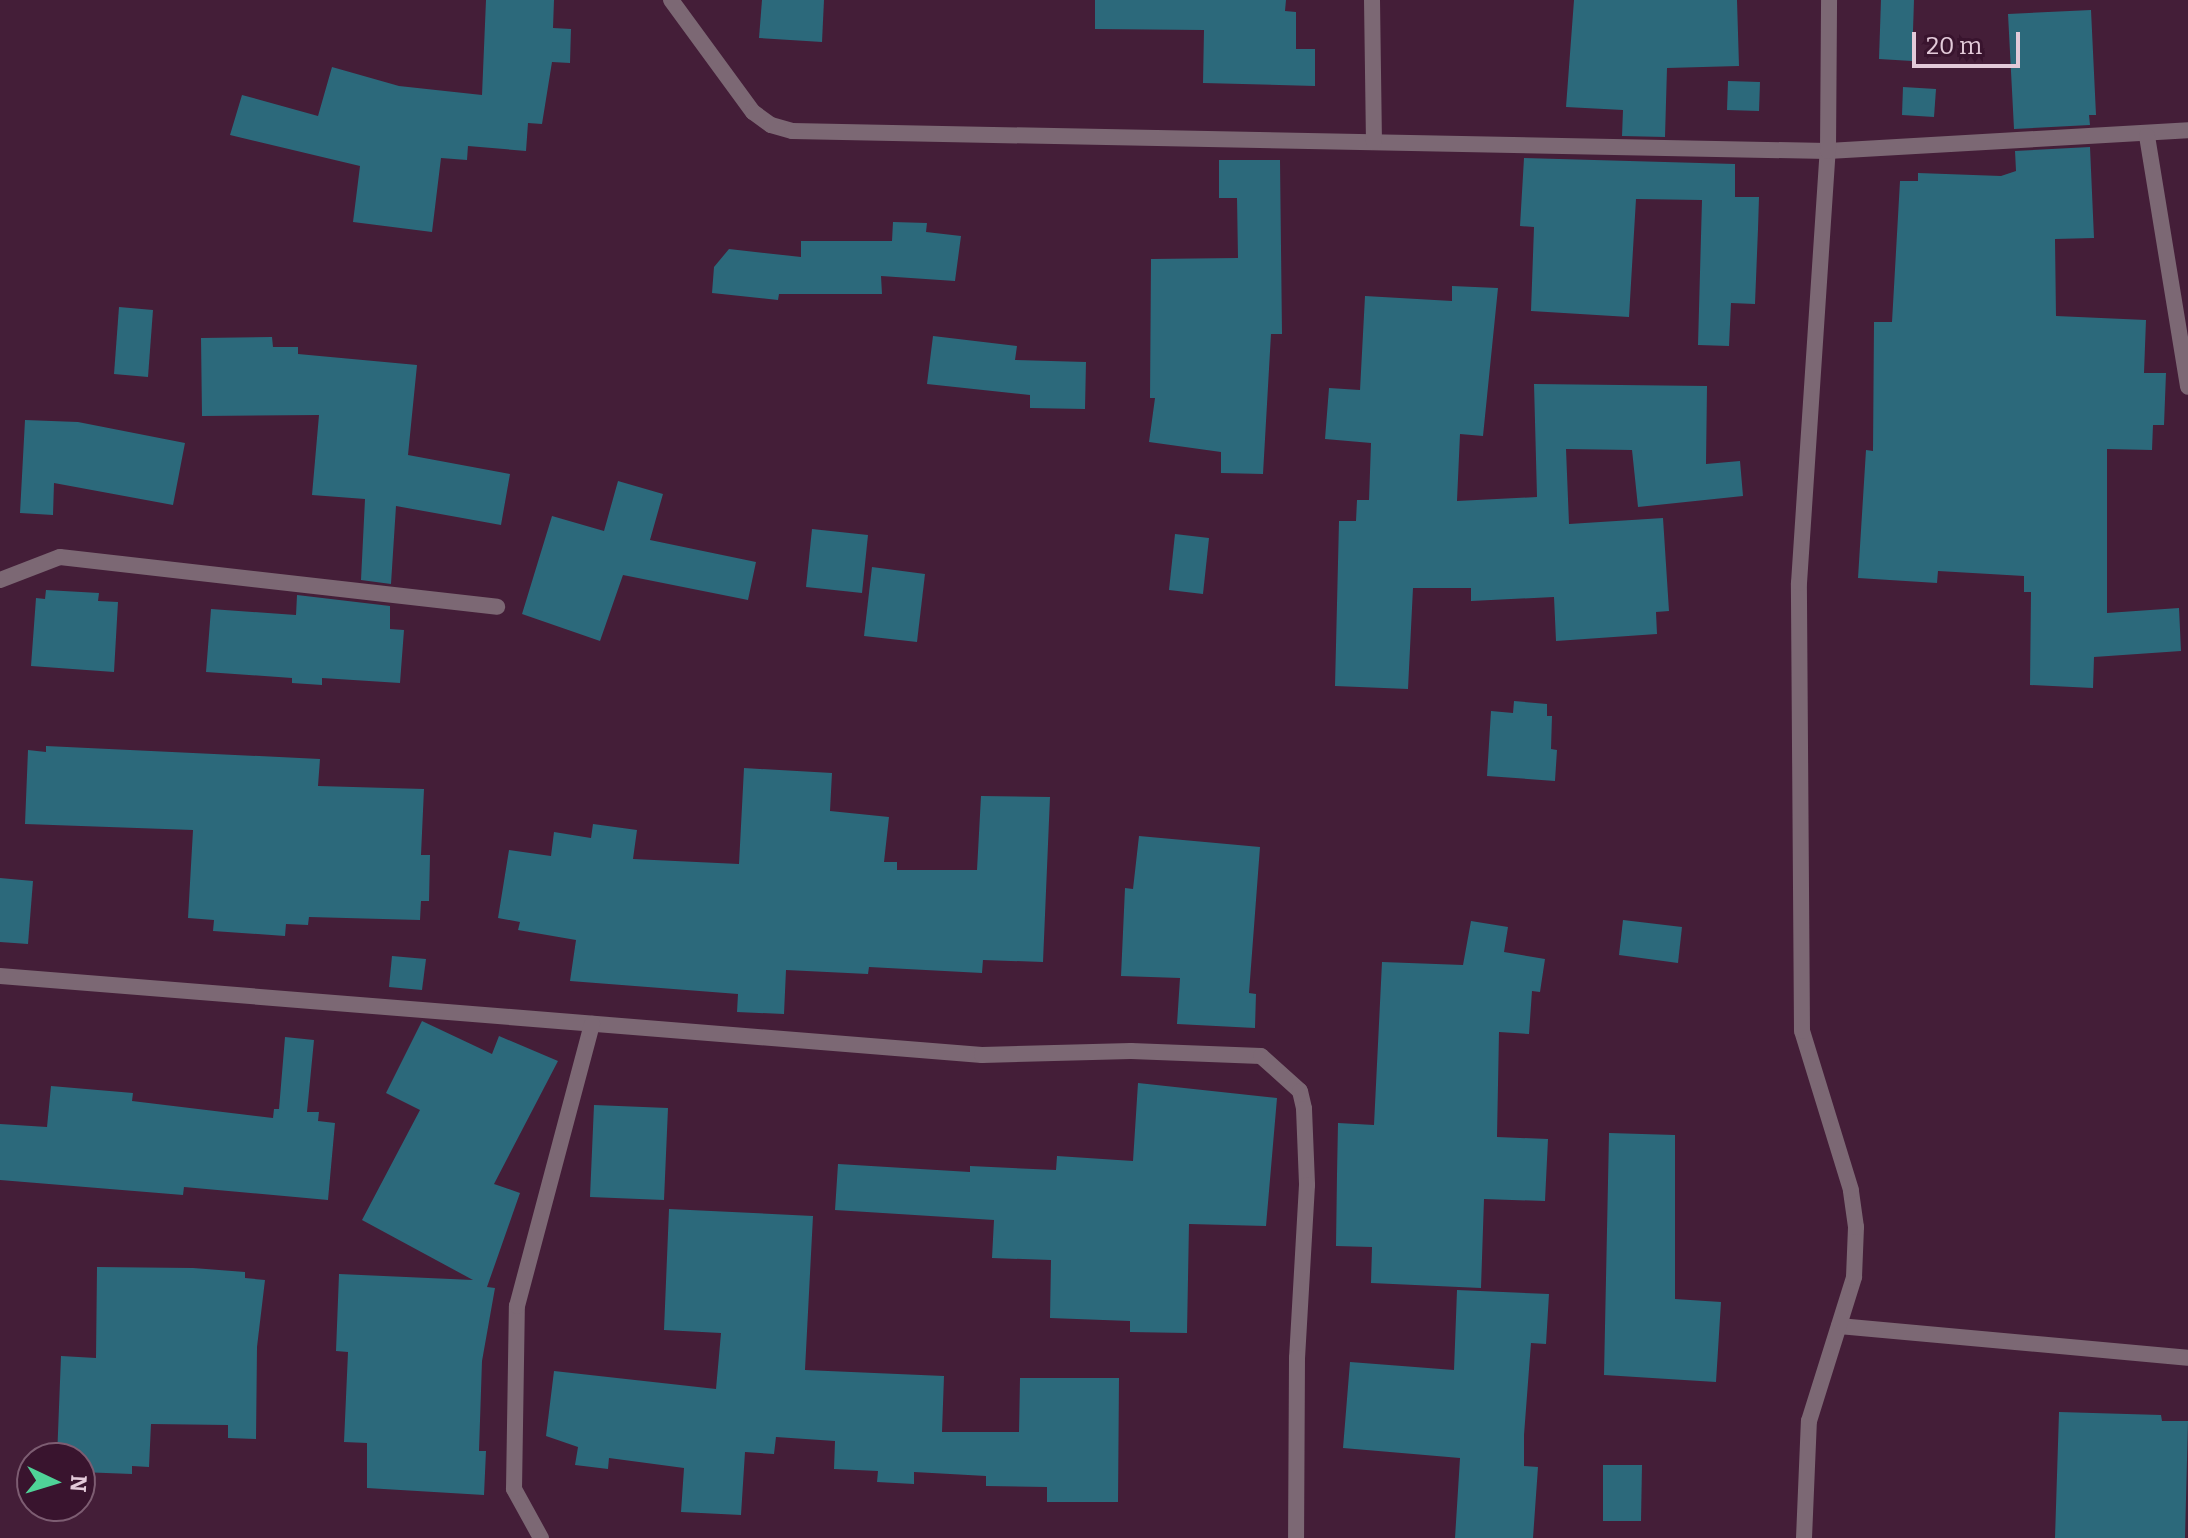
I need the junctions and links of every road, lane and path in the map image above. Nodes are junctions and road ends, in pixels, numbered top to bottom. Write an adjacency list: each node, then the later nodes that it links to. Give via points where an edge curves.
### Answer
1 (671, 0): 6 (street, via 753,112 792,131)
2 (1372, 0): 6 (street)
3 (1829, 0): 7 (street)
4 (2188, 130): 5 (street)
5 (2147, 136): 7 (street); 8 (street)
6 (1374, 142): 7 (street)
7 (1828, 151): 13 (street, via 1799,583 1802,1031 1855,1215 1854,1277)
8 (2188, 387)
9 (0, 580): 10 (street, via 60,557)
10 (497, 607)
11 (0, 976): 12 (street)
12 (592, 1024): 15 (street, via 517,1306 514,1489); 16 (street, via 982,1055 1131,1051 1261,1056 1276,1065 1300,1091 1304,1109 1307,1185 1297,1358)
13 (1839, 1326): 14 (street); 17 (street, via 1809,1421)
14 (2188, 1358)
15 (541, 1538)
16 (1296, 1538)
17 (1804, 1538)

